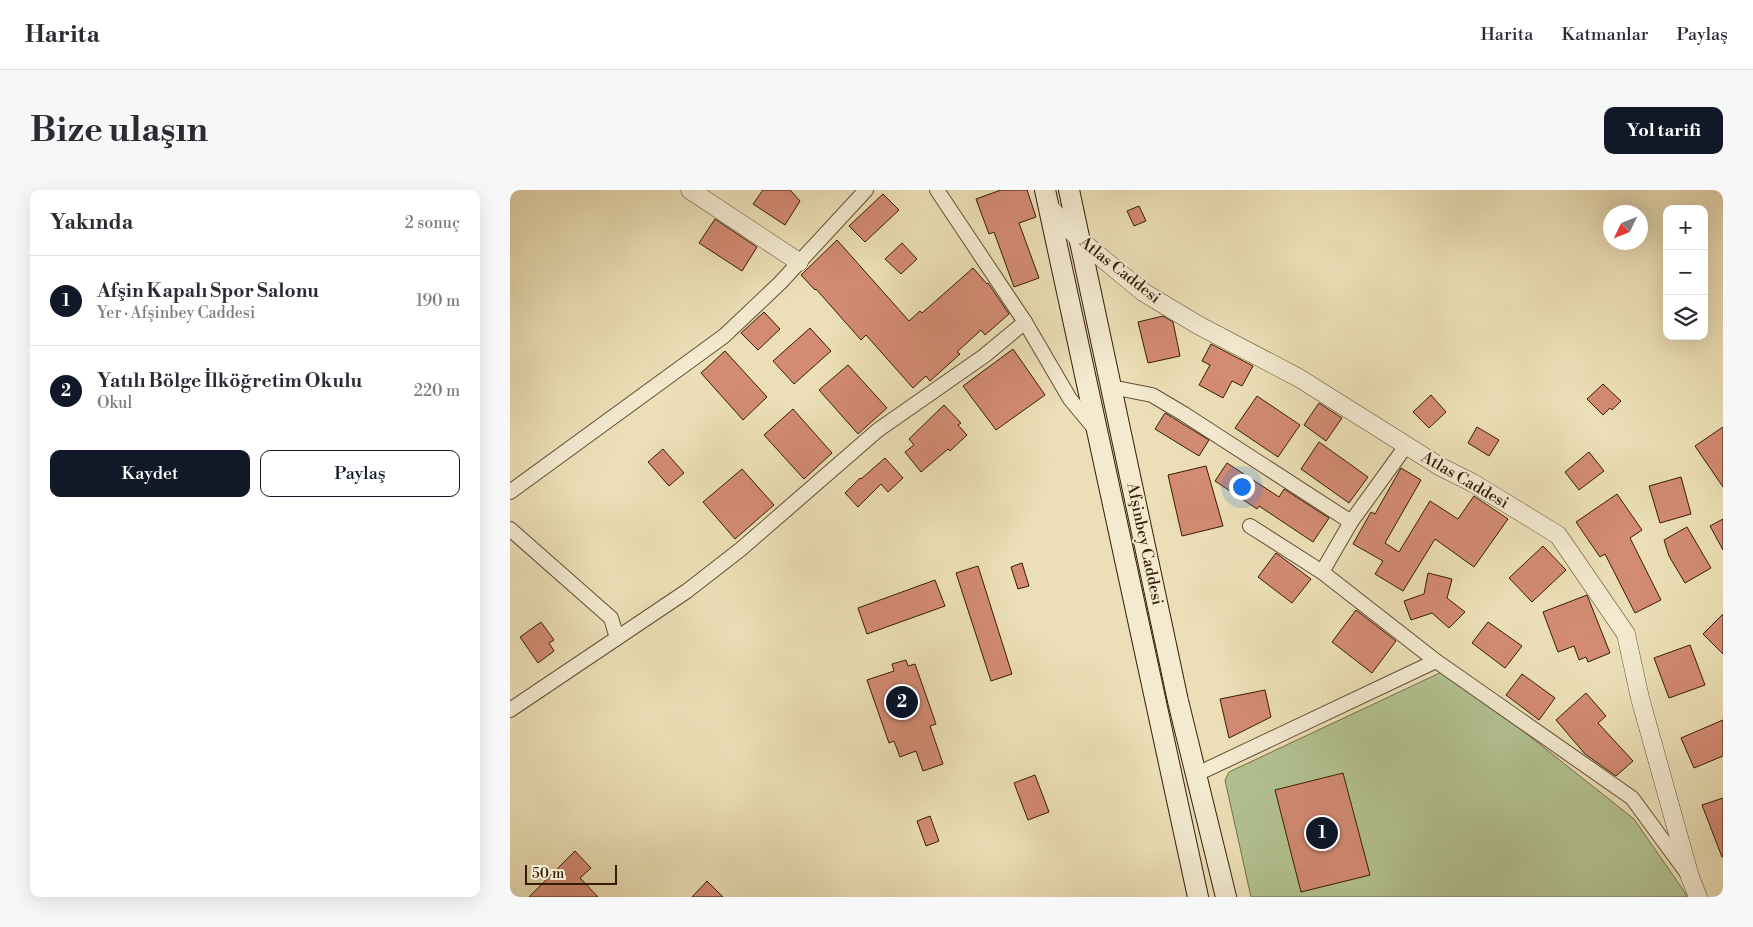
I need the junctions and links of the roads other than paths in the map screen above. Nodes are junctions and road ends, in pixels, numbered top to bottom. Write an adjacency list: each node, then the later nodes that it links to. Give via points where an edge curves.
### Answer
1 (690, 190): 7 (street)
2 (866, 190): 7 (street)
3 (937, 190): 8 (street)
4 (1069, 190): 6 (main road, Afşinbey Caddesi)
5 (1046, 198): 6 (street, Atlas Caddesi); 10 (main road, Afşinbey Caddesi)
6 (1079, 239): 9 (main road, Afşinbey Caddesi); 11 (street, Atlas Caddesi, via 1143,292 1198,326 1298,378)
7 (799, 262): 12 (street, via 724,336)
8 (1025, 322): 10 (street, via 1070,399); 17 (street, via 984,356 878,430 695,585)
9 (1111, 387): 13 (street, via 1152,395); 20 (main road, Afşinbey Caddesi, via 1178,702)
10 (1097, 432): 22 (main road, Afşinbey Caddesi)
11 (1406, 446): 13 (street); 21 (street, Atlas Caddesi, via 1558,535 1626,634 1640,698)
12 (510, 492)
13 (1351, 522): 16 (street)
14 (1250, 526): 16 (street)
15 (510, 529): 17 (street, via 611,618)
16 (1322, 572): 18 (street)
17 (617, 638): 19 (street)
18 (1436, 662): 20 (street); 21 (street, via 1632,798)
19 (510, 710)
20 (1197, 774): 23 (main road, Afşinbey Caddesi)
21 (1690, 878): 24 (street, Atlas Caddesi)
22 (1198, 897)
23 (1226, 897)
24 (1698, 897)

